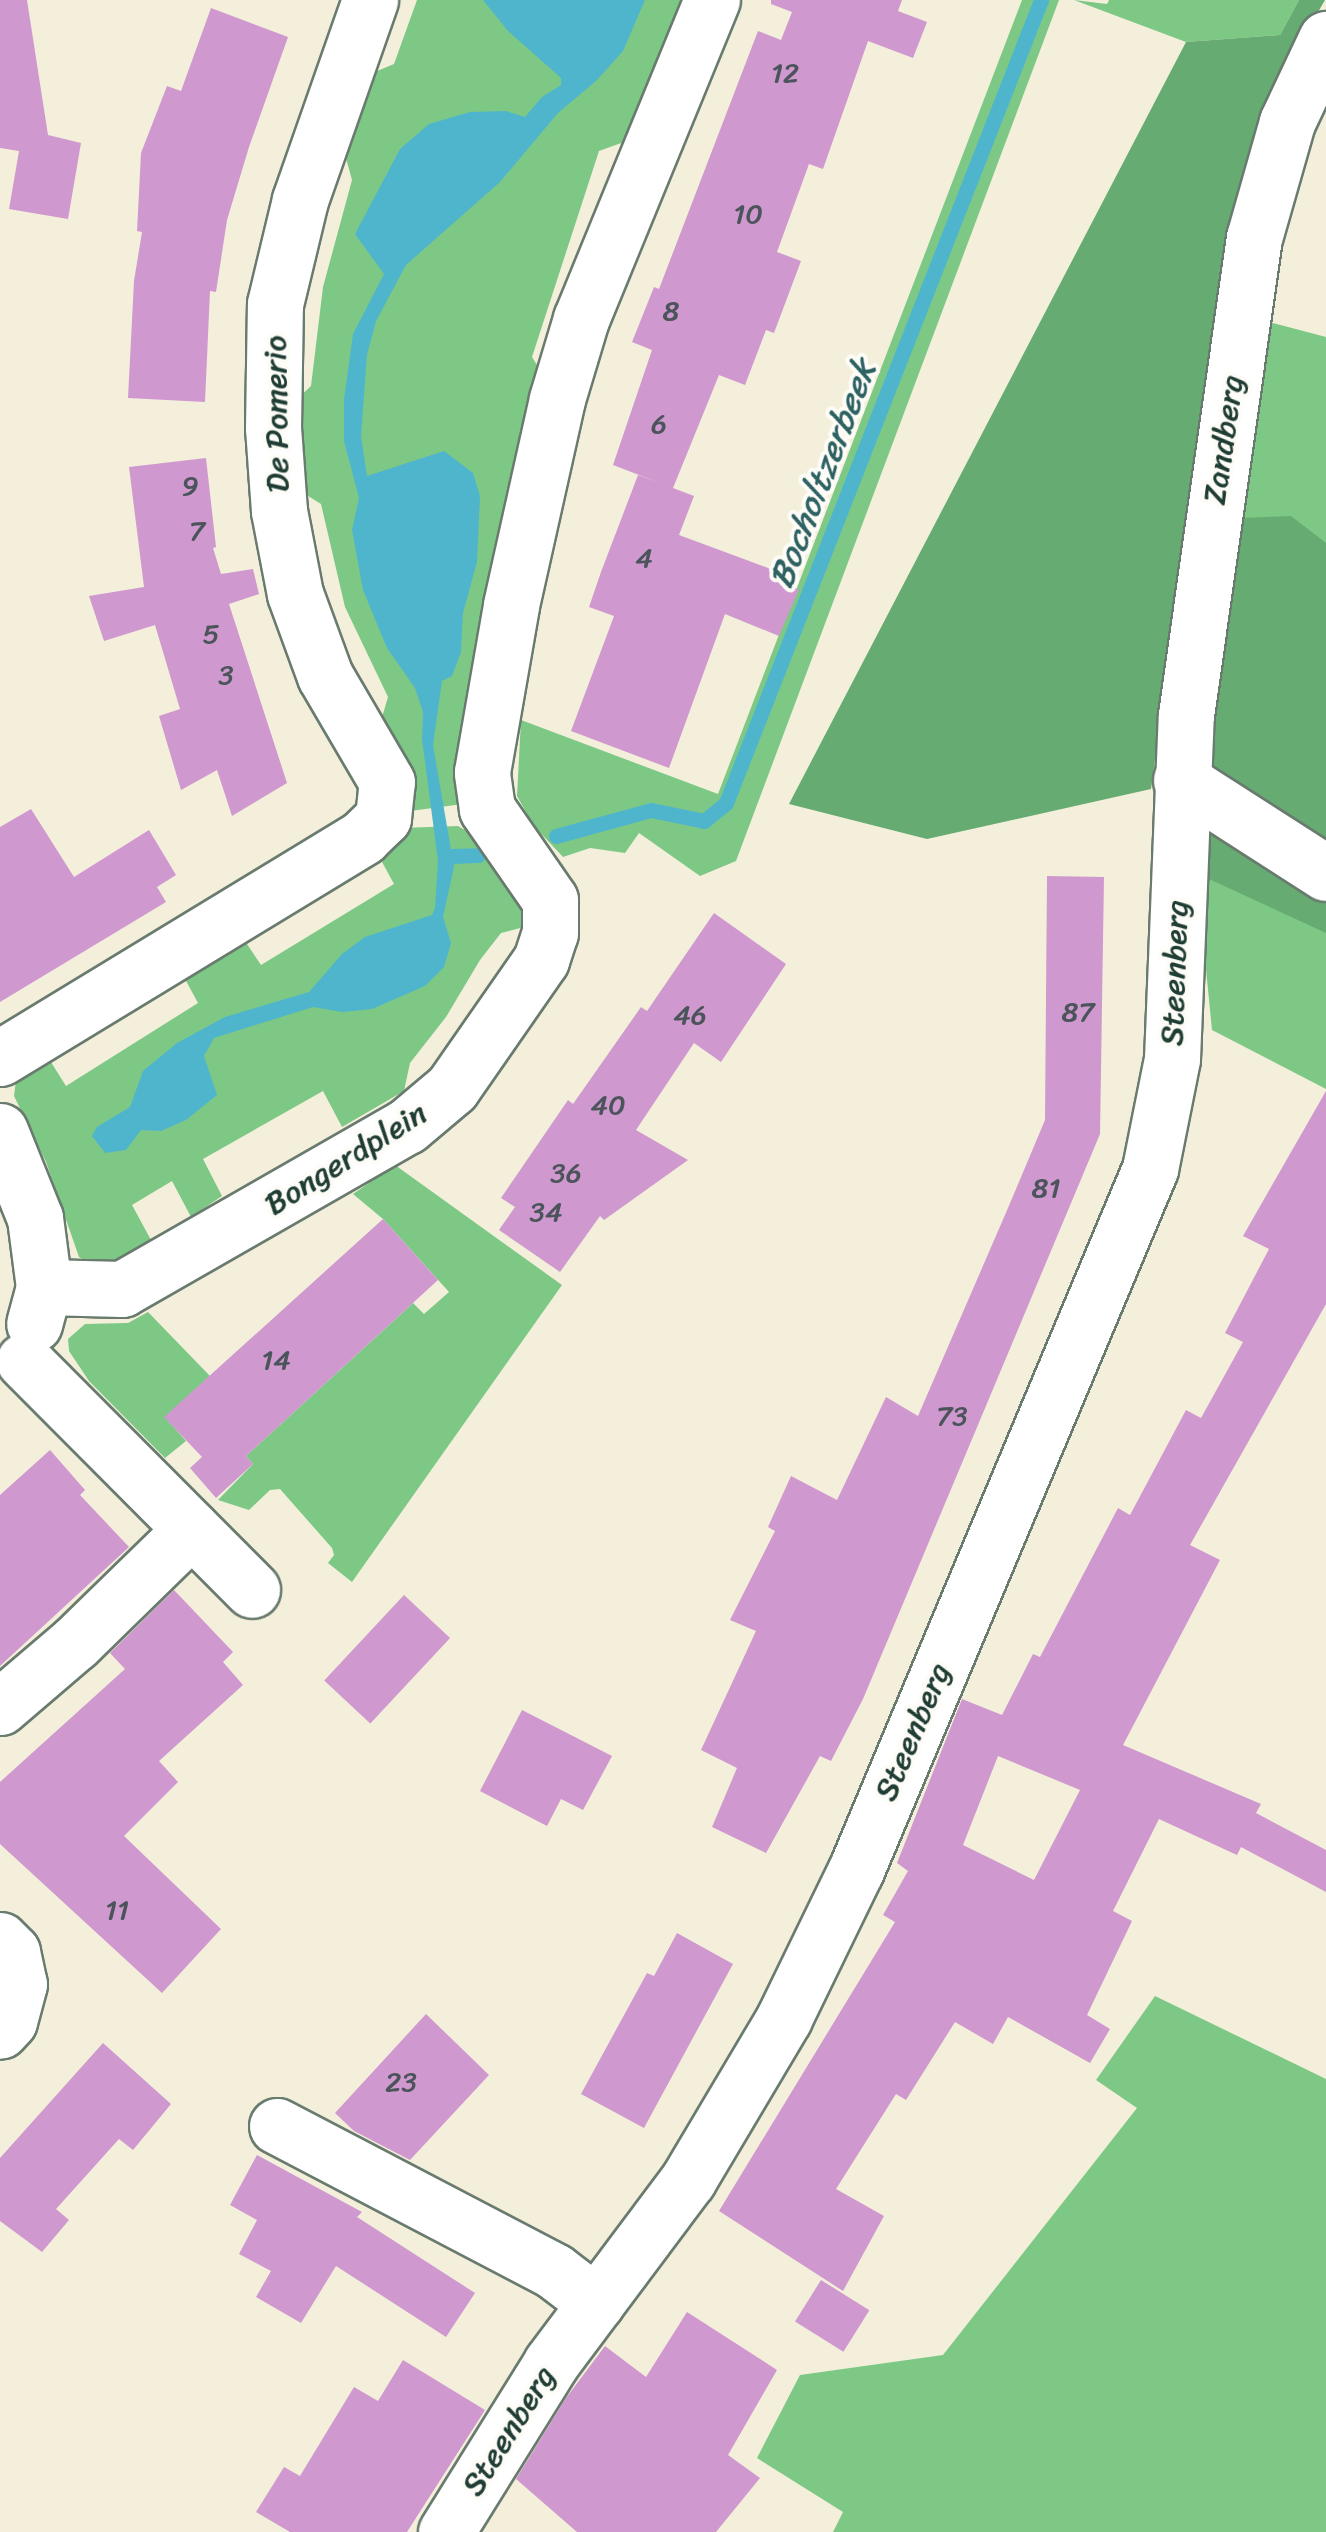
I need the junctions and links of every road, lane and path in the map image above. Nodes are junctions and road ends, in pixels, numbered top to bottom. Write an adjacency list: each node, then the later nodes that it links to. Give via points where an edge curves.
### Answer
1 (370, 0): 7 (street, De Pomerio, via 300,200 275,304 273,428 295,594 325,676 387,782 383,818 364,837)
2 (712, 0): 9 (street, Bongerdplein, via 565,372 511,606 482,772 487,810 550,900 550,934 540,960 452,1088 407,1126 146,1278 112,1291)
3 (1326, 39): 4 (street, Zandberg, via 1287,122 1254,238)
4 (1181, 780): 5 (street, Zandberg); 6 (street)
5 (1179, 854): 15 (street, Steenberg, via 1172,1060 1164,1116 1140,1194 856,1870 800,1987 688,2180)
6 (1326, 874)
7 (0, 1058)
8 (0, 1131): 9 (street, via 35,1218)
9 (44, 1287): 10 (street)
10 (12, 1376): 11 (street)
11 (192, 1529): 12 (street); 13 (street)
12 (252, 1590)
13 (0, 1707)
14 (277, 2126): 15 (street, via 554,2271)
15 (596, 2303): 16 (street, Steenberg, via 530,2394)
16 (452, 2530)

